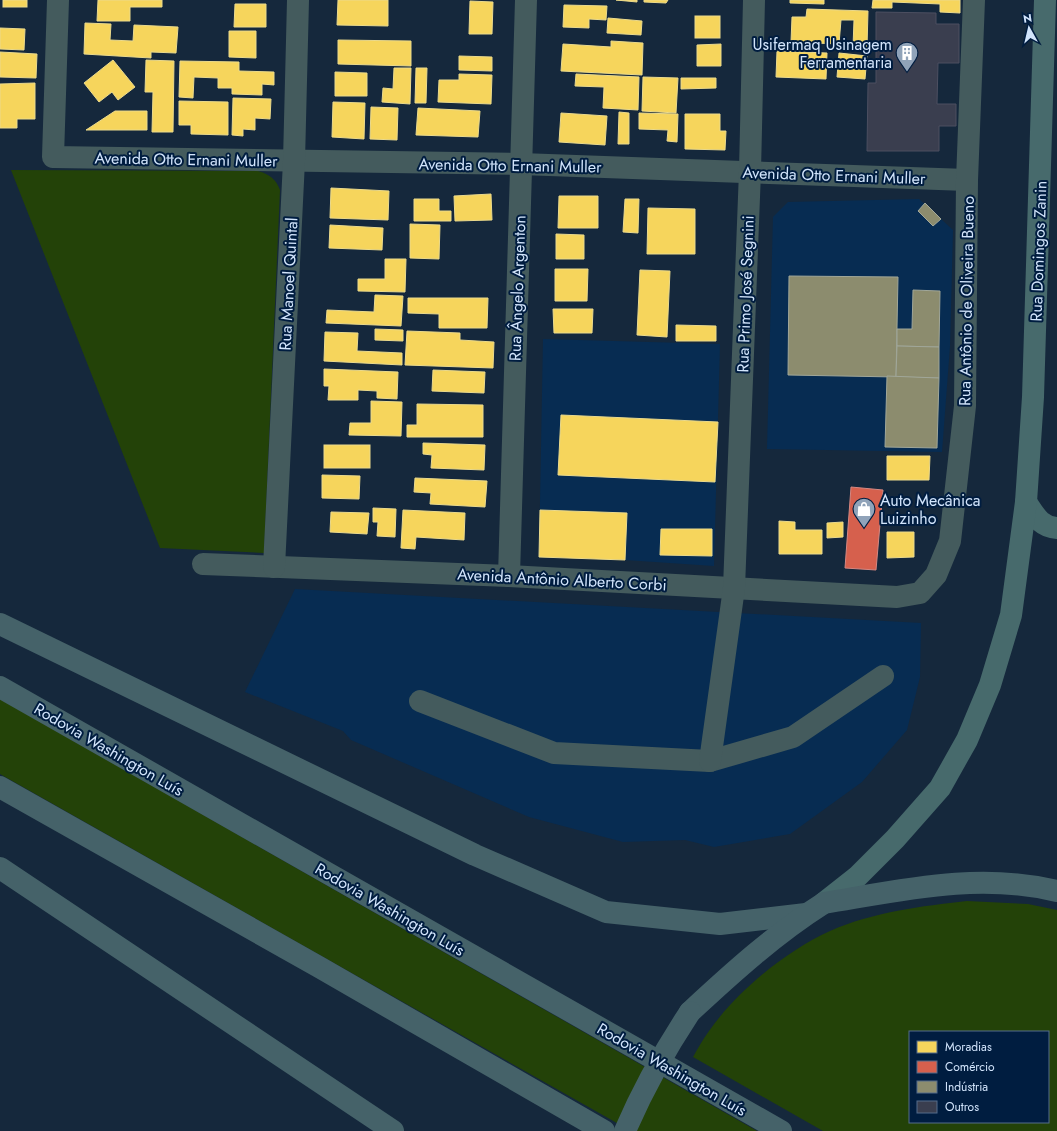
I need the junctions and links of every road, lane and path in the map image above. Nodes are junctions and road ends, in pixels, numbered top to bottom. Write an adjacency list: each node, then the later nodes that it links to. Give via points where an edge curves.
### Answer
1 (58, 0): 7 (street, Avenida Otto Ernani Muller, via 53,157)
2 (298, 0): 7 (street, Rua Manoel Quintal)
3 (526, 0): 8 (street, Rua Ângelo Argenton)
4 (754, 0): 9 (street, Rua Primo José Segnini)
5 (974, 0): 10 (street, Rua Antônio de Oliveira Bueno)
6 (1045, 0): 11 (main road, Rua Domingos Zanin, via 1038,244)
7 (294, 161): 8 (street, Avenida Otto Ernani Muller); 14 (street, Rua Manoel Quintal)
8 (521, 164): 9 (street, Avenida Otto Ernani Muller); 15 (street, Rua Ângelo Argenton)
9 (750, 171): 10 (street, Avenida Otto Ernani Muller); 16 (street, Rua Primo José Segnini)
10 (967, 180): 17 (street, Rua Antônio de Oliveira Bueno, via 964,414 950,541 936,575)
11 (1026, 502): 12 (main road, via 1040,522); 26 (main road, Rua Domingos Zanin, via 1011,615 990,685 967,740 940,788 857,877)
12 (1057, 528)
13 (203, 564): 14 (street, Avenida Antônio Alberto Corbi)
14 (274, 567): 15 (street, Avenida Antônio Alberto Corbi)
15 (509, 576): 16 (street, Avenida Antônio Alberto Corbi)
16 (734, 588): 17 (street, Avenida Antônio Alberto Corbi, via 897,597); 22 (street, Rua Primo José Segnini)
17 (920, 593)
18 (0, 624): 27 (highway, via 475,855 606,912 720,924)
19 (883, 676): 22 (street, via 793,737)
20 (0, 687): 31 (highway, Rodovia Washington Luís)
21 (420, 701): 22 (street, via 554,753)
22 (710, 761)
23 (0, 787): 29 (highway)
24 (0, 868): 28 (highway)
25 (1057, 891): 26 (highway, via 1030,885 953,882)
26 (824, 903): 27 (highway)
27 (806, 914): 30 (highway, bridge, via 742,965 690,1012 639,1097)
28 (394, 1131)
29 (604, 1131)
30 (625, 1131)
31 (781, 1131)

